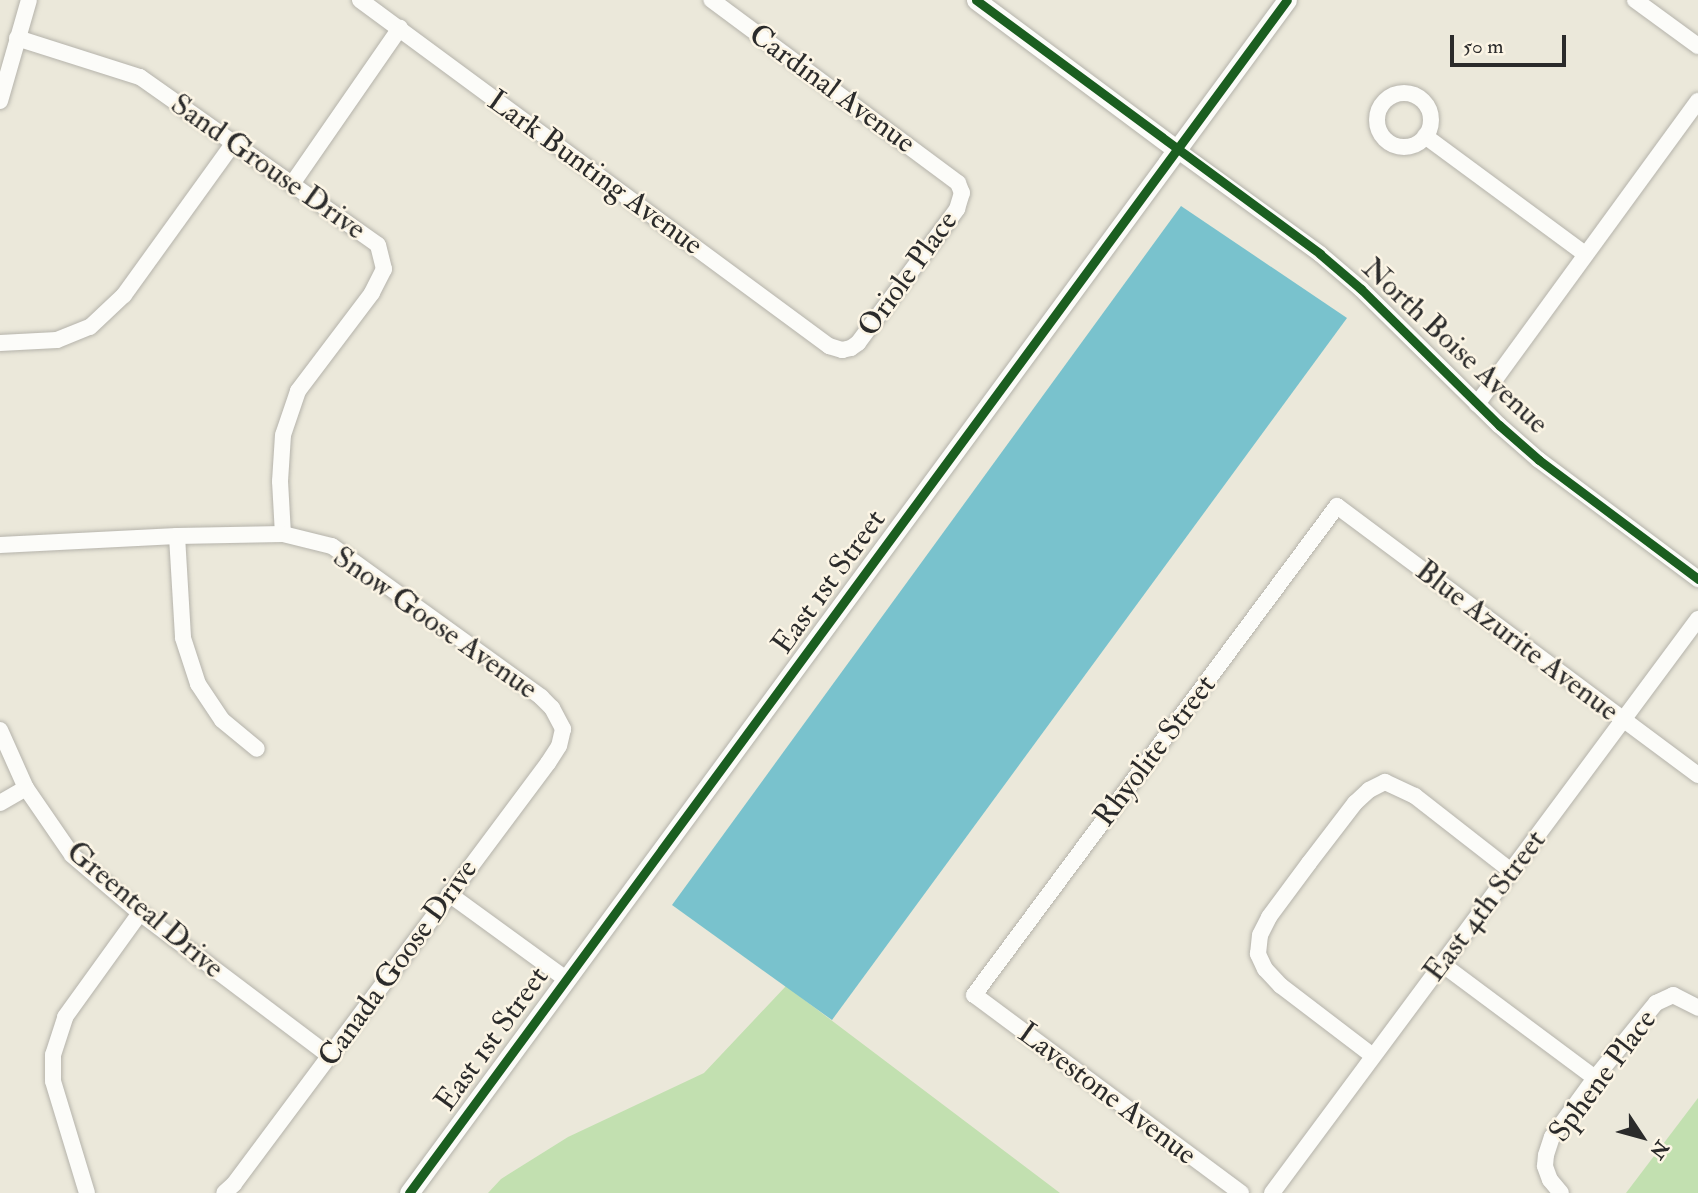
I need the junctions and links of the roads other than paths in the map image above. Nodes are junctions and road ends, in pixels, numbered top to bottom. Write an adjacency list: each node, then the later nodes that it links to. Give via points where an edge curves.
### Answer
1 (29, 0): 8 (street)
2 (360, 0): 7 (street, Lark Bunting Avenue)
3 (712, 0): 15 (street, Cardinal Avenue)
4 (976, 0): 14 (main road)
5 (1287, 0): 14 (main road, East 1st Street)
6 (1635, 0): 9 (street)
7 (400, 29): 16 (street); 19 (street, Lark Bunting Avenue)
8 (17, 38): 10 (street); 13 (street, Sand Grouse Drive, via 140,77)
9 (1698, 46)
10 (0, 101)
11 (1698, 101): 17 (street)
12 (1425, 136): 17 (street)
13 (234, 141): 16 (street, Sand Grouse Drive); 18 (street, via 124,295 90,327 57,340)
14 (1177, 150): 20 (street, North Boise Avenue, via 1320,254); 38 (main road, East 1st Street)
15 (953, 177): 19 (street, Oriole Place, via 962,193 957,209 858,343 842,350)
16 (292, 184): 22 (street, Sand Grouse Drive, via 377,245 384,269 372,293 298,391 283,435)
17 (1585, 254): 20 (street)
18 (0, 343)
19 (829, 346)
20 (1477, 404): 25 (street, North Boise Avenue, via 1539,460)
21 (1337, 506): 27 (street, Blue Azurite Avenue); 39 (street, Rhyolite Street)
22 (283, 534): 23 (street, Snow Goose Avenue); 28 (street, Snow Goose Avenue, via 332,546 541,697)
23 (177, 536): 24 (street, Snow Goose Avenue); 30 (street, via 183,638 198,684 222,720)
24 (0, 545)
25 (1698, 579)
26 (1698, 619): 27 (street, East 4th Street)
27 (1624, 720): 31 (street, Blue Azurite Avenue); 34 (street, East 4th Street)
28 (563, 729): 35 (street, Canada Goose Drive, via 548,763)
29 (0, 730): 32 (street, Greenteal Drive)
30 (257, 749)
31 (1698, 775)
32 (26, 788): 33 (street); 36 (street, Greenteal Drive, via 72,855)
33 (0, 803)
34 (1511, 872): 37 (street, East 4th Street); 42 (street, via 1415,796 1385,782 1355,803 1301,874 1269,917 1258,954 1281,986)
35 (449, 894): 38 (street); 41 (street, Canada Goose Drive)
36 (140, 913): 41 (street, Greenteal Drive); 44 (street, via 65,1017 53,1055 54,1081)
37 (1442, 964): 42 (street, East 4th Street); 43 (street)
38 (566, 979): 46 (main road, East 1st Street)
39 (974, 995): 47 (street, Lavestone Avenue)
40 (1698, 1008): 43 (street, Sphene Place, via 1673,995 1656,1003)
41 (330, 1056): 45 (street, Canada Goose Drive)
42 (1373, 1056): 48 (street, East 4th Street)
43 (1595, 1078): 49 (street, Sphene Place, via 1552,1137 1545,1167)
44 (88, 1193)
45 (224, 1193)
46 (409, 1193)
47 (1241, 1193)
48 (1272, 1193)
49 (1560, 1193)

